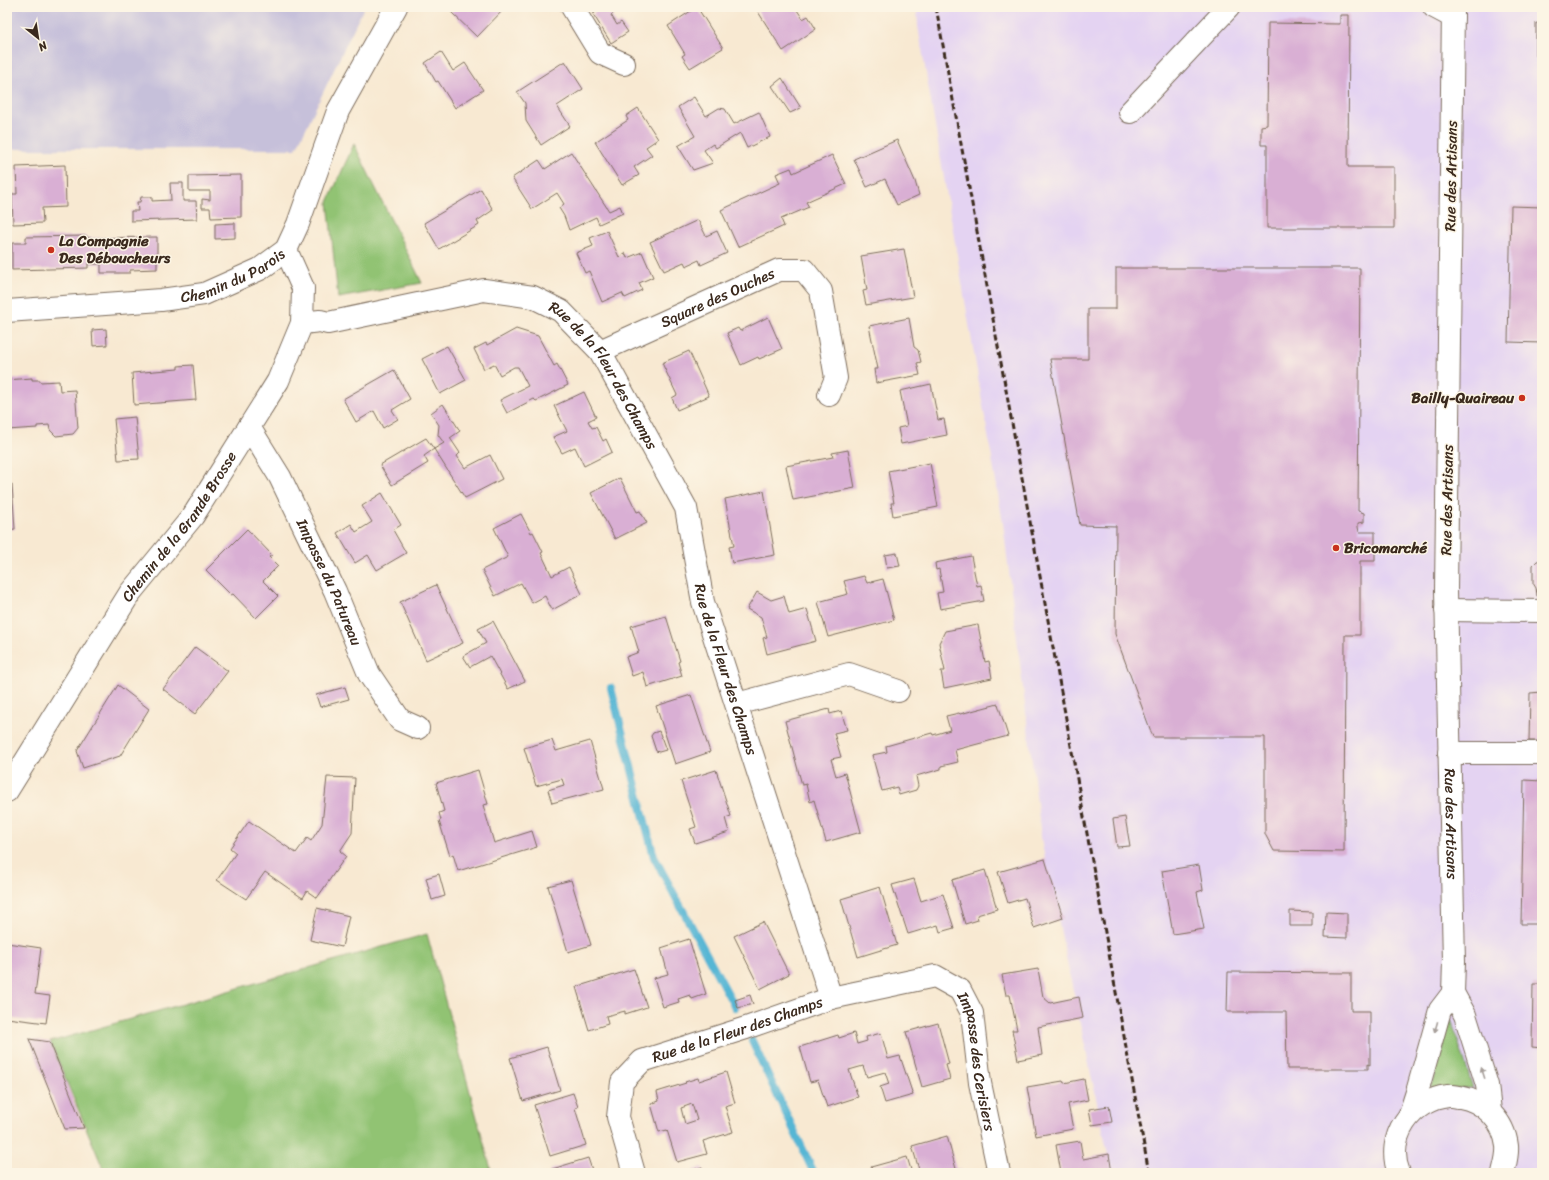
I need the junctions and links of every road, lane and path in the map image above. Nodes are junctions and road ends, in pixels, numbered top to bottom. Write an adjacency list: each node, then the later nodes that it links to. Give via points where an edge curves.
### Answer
1 (396, 7): 7 (street, Chemin du Parois, via 338,111 298,224)
2 (572, 7): 5 (street, via 600,53)
3 (1229, 7): 6 (street)
4 (1446, 10): 13 (street, Rue des Artisans)
5 (624, 64)
6 (1130, 112)
7 (286, 250): 8 (street, Chemin du Parois, via 260,269 204,294 161,300); 9 (street, Chemin de la Grande Brosse, via 303,288)
8 (7, 310)
9 (302, 323): 10 (street, Rue de la Fleur des Champs, via 328,323 484,290 533,297 562,311); 12 (street, Chemin de la Grande Brosse, via 278,381)
10 (600, 351): 11 (street, Square des Ouches, via 779,270 804,270 821,291 836,378); 16 (street, Rue de la Fleur des Champs, via 686,508 703,602)
11 (829, 395)
12 (249, 427): 17 (street, Impasse du Patureau, via 280,477 336,591 369,674 400,720); 20 (street, Chemin de la Grande Brosse, via 194,516 130,593)
13 (1446, 610): 14 (street); 18 (street, Rue des Artisans)
14 (1542, 611)
15 (898, 691): 16 (street, via 849,674)
16 (737, 704): 22 (street, Rue de la Fleur des Champs)
17 (418, 728)
18 (1449, 753): 19 (street); 21 (street, Rue des Artisans)
19 (1542, 753)
20 (7, 791)
21 (1453, 993): 23 (street, one-way to 21, via 1487,1085 1465,1015); 24 (street, one-way to 24, via 1440,1010)
22 (831, 998): 25 (street, Rue de la Fleur des Champs, via 642,1061 622,1082 618,1117); 26 (street, Impasse des Cerisiers, via 935,976 960,990 972,1014 980,1083)
23 (1490, 1111): 24 (street, via 1471,1099 1449,1096 1428,1101); 28 (street, via 1504,1133 1507,1147)
24 (1410, 1114): 27 (street, via 1401,1126 1396,1141 1395,1156)
25 (634, 1173)
26 (999, 1173)
27 (1399, 1173)
28 (1503, 1173)

